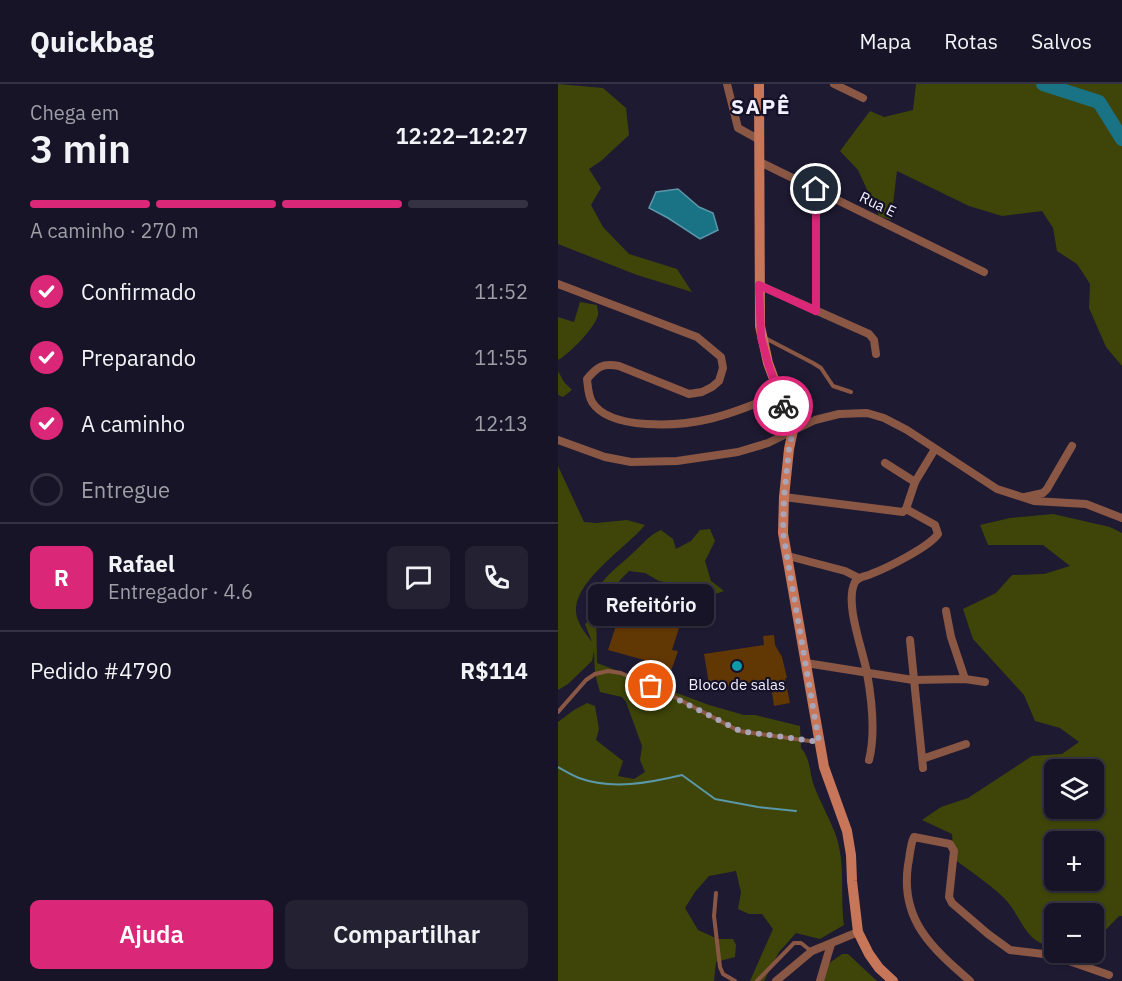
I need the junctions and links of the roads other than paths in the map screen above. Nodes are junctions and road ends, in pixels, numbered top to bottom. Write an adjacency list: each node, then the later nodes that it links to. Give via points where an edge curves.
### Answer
1 (727, 84): 5 (street, via 738,128)
2 (759, 84): 5 (street)
3 (834, 84): 4 (street)
4 (863, 99)
5 (758, 139): 6 (street)
6 (760, 162): 7 (street, Rua E); 10 (street)
7 (816, 189): 8 (street, Rua E); 11 (street)
8 (984, 272)
9 (558, 284): 15 (street, via 697,337 721,357 719,381 702,392 689,394 619,366 608,364 596,369 587,380 588,393 602,412 637,423 662,425 709,419)
10 (759, 285): 11 (street); 12 (street)
11 (816, 311): 13 (street, via 869,334)
12 (761, 337): 14 (lane, via 813,363 833,386); 15 (street)
13 (876, 354)
14 (852, 393)
15 (779, 395): 16 (street)
16 (793, 430): 17 (street, via 768,444 738,453 677,461 631,462); 19 (street, via 839,414 867,413 884,418); 22 (street)
17 (558, 440)
18 (1072, 446): 23 (street, via 1047,489)
19 (936, 449): 21 (street); 23 (street, via 997,489)
20 (885, 463): 21 (street)
21 (915, 482): 24 (street)
22 (784, 497): 24 (street, via 900,513); 26 (street, via 783,533)
23 (1020, 498): 25 (street, via 1086,504)
24 (906, 509): 27 (street, via 935,525 938,534 927,545)
25 (1122, 518)
26 (788, 556): 27 (street); 30 (street)
27 (859, 578): 31 (street, via 852,596)
28 (945, 611): 32 (street)
29 (910, 640): 33 (street)
30 (806, 663): 31 (street); 36 (street)
31 (868, 674): 33 (street); 39 (street, via 874,740)
32 (966, 679): 33 (street); 34 (street)
33 (913, 680): 38 (street)
34 (985, 682)
35 (558, 712): 36 (lane, via 586,680 608,670 667,693 740,731)
36 (819, 742): 42 (street, via 830,787 847,831)
37 (966, 744): 38 (street)
38 (922, 759): 40 (street)
39 (870, 760)
40 (923, 768)
41 (716, 893): 46 (lane, via 714,916 720,967 723,974)
42 (858, 933): 43 (street); 50 (street, via 879,968)
43 (831, 944): 44 (street); 49 (street)
44 (812, 951): 47 (lane, via 794,943); 48 (street)
45 (1108, 975): 51 (street, via 1052,955 1006,949 952,903 948,891 953,847 914,837 906,881 911,913 928,942)
46 (735, 981)
47 (757, 981)
48 (776, 981)
49 (820, 981)
50 (893, 981)
51 (970, 981)

